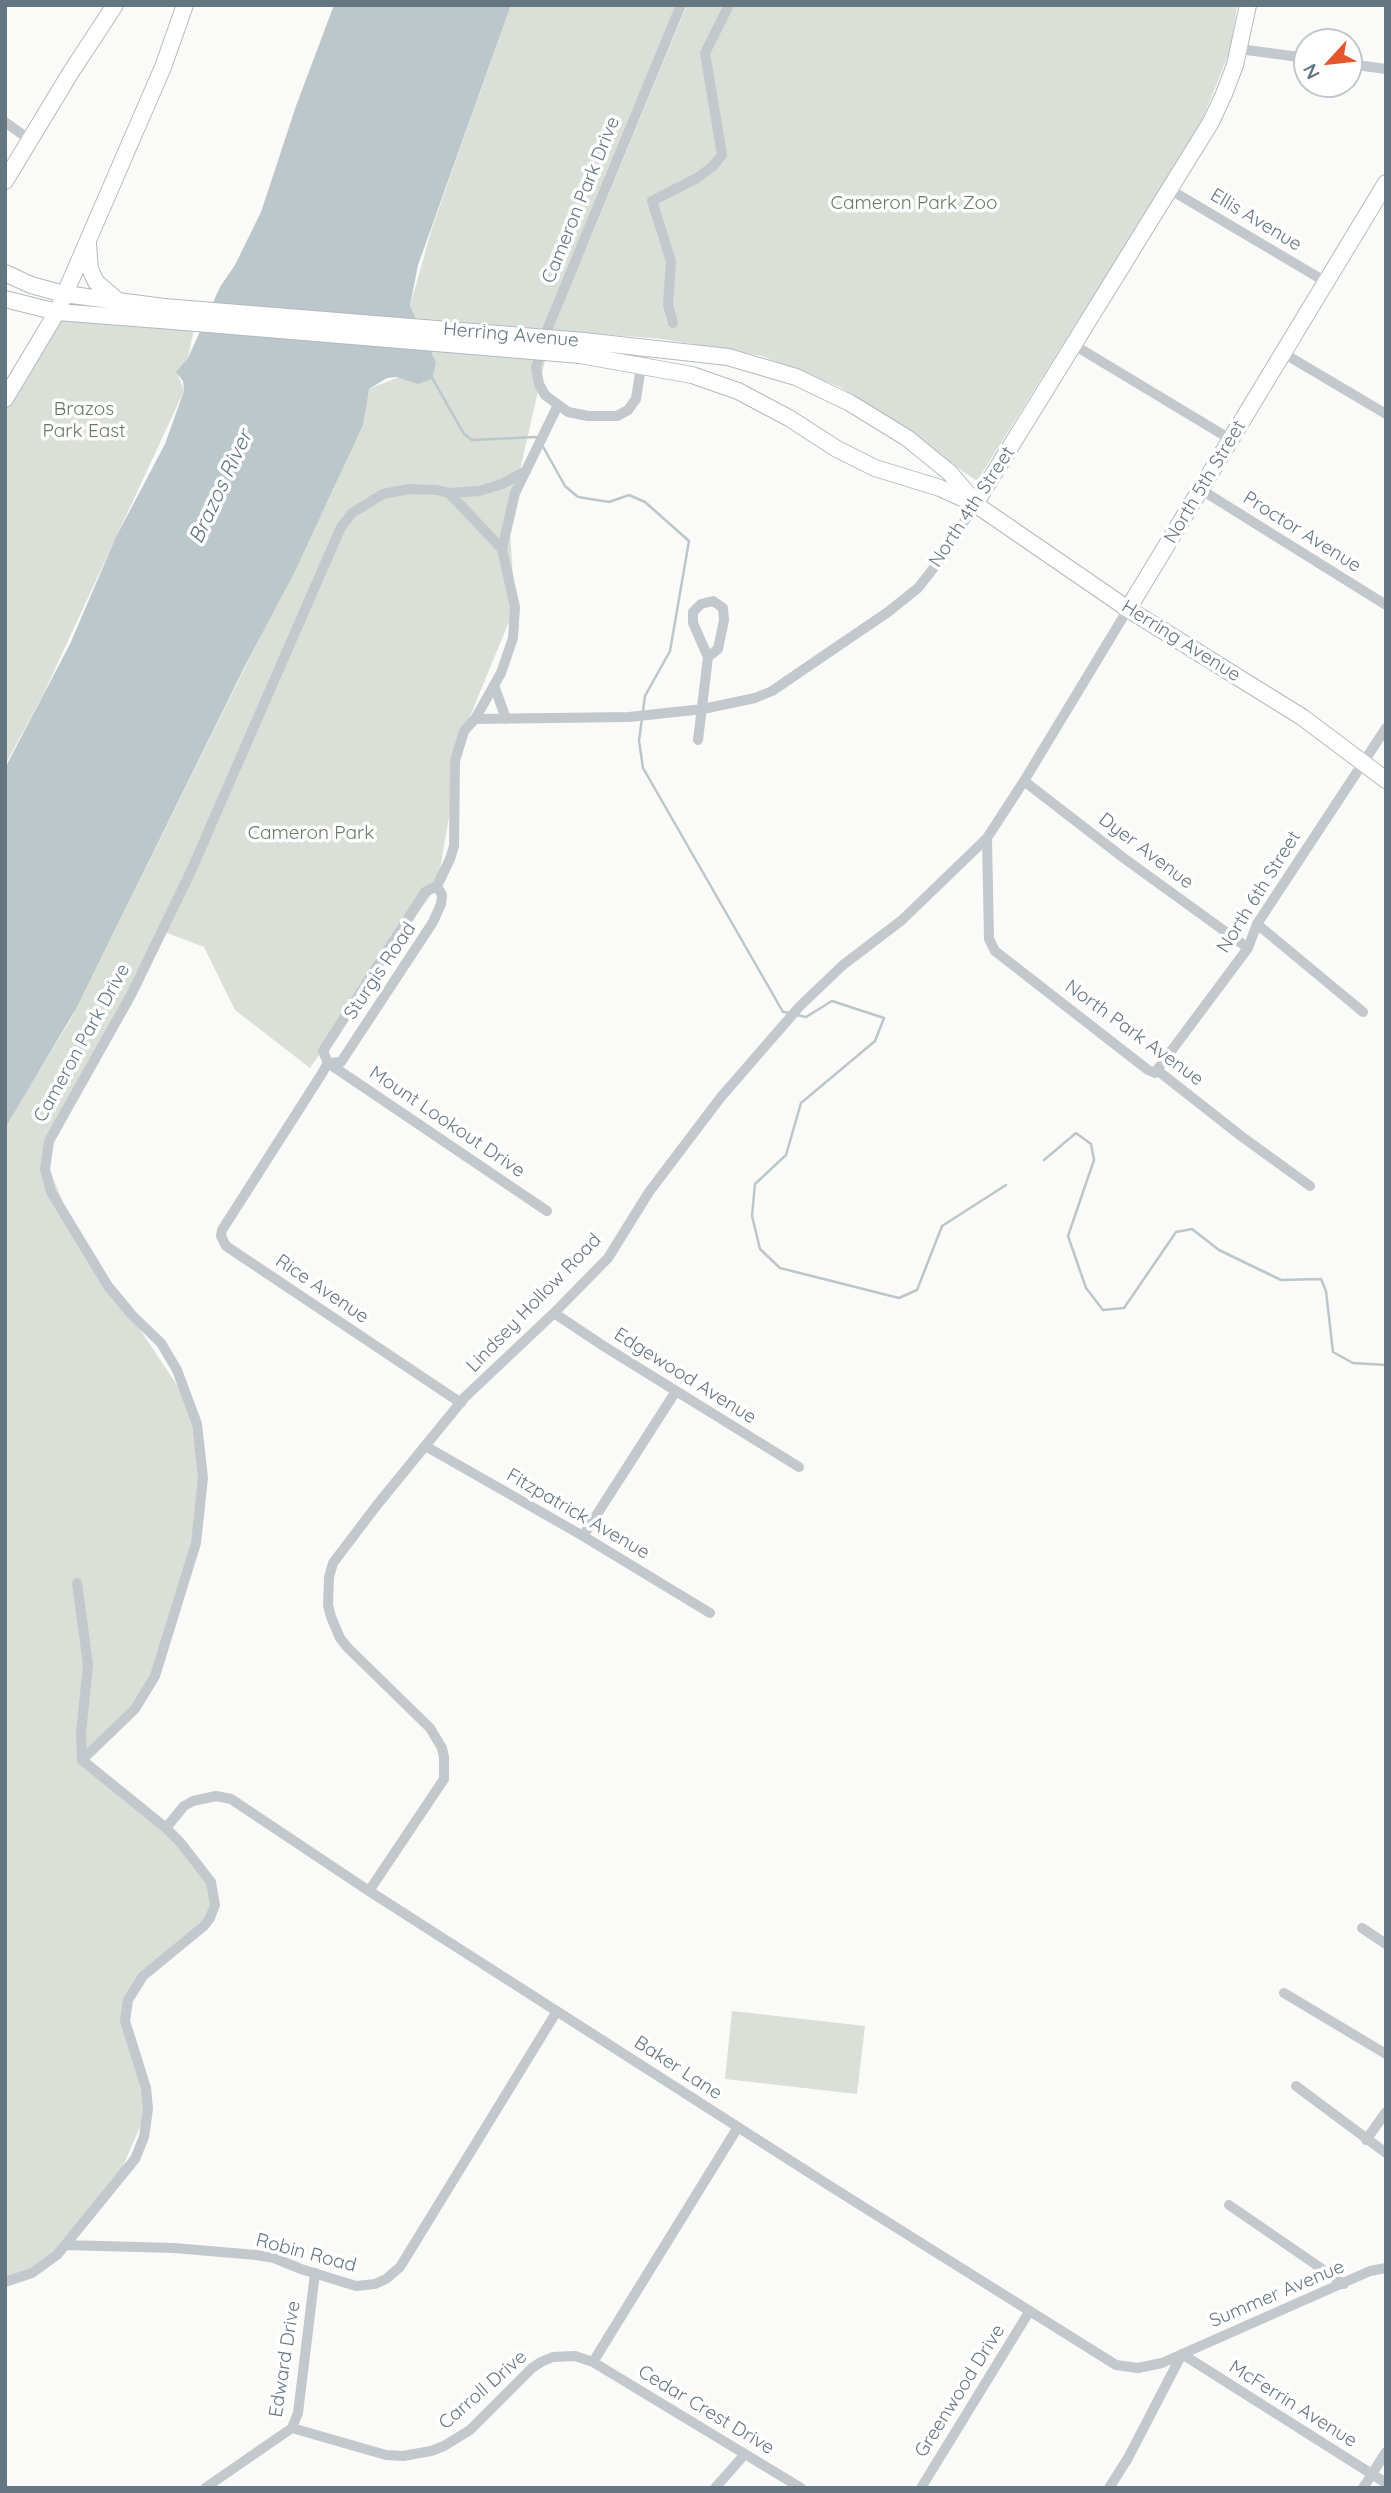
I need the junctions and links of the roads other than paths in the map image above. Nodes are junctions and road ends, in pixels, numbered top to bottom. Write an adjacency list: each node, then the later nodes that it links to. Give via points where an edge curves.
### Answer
1 (115, 5): 11 (main road)
2 (185, 5): 15 (main road)
3 (681, 5): 30 (street, Cameron Park Drive, via 540,351 539,384)
4 (729, 5): 23 (street, via 705,54 722,155 698,178 653,201 671,261 668,305)
5 (1248, 5): 6 (main road, North 4th Street)
6 (1239, 49): 7 (street); 14 (main road, North 4th Street, via 1211,122)
7 (1293, 56)
8 (1363, 66): 9 (street)
9 (1386, 69)
10 (5, 122): 11 (street)
11 (30, 140): 12 (main road)
12 (5, 181)
13 (1386, 183): 17 (main road, North 5th Street)
14 (1169, 188): 17 (street, Ellis Avenue); 24 (main road, North 4th Street)
15 (88, 242): 18 (main road); 20 (main road, via 96,282)
16 (5, 273): 18 (main road, Herring Avenue)
17 (1326, 282): 27 (main road, North 5th Street)
18 (64, 294): 20 (main road, Herring Avenue); 21 (main road)
19 (5, 299): 21 (main road, Herring Avenue)
20 (120, 302): 22 (main road, Herring Avenue)
21 (57, 312): 22 (main road, Herring Avenue); 29 (main road)
22 (162, 313): 26 (main road, Herring Avenue, bridge)
23 (673, 323)
24 (1074, 345): 32 (street); 36 (main road, North 4th Street)
25 (644, 347): 26 (main road, Herring Avenue); 28 (street); 36 (main road, Herring Avenue, via 762,365 821,388 907,438 950,473)
26 (582, 348): 28 (main road, Herring Avenue)
27 (1283, 353): 31 (street); 32 (main road, North 5th Street)
28 (641, 366): 30 (street, via 636,399 617,416 588,416); 36 (main road, Herring Avenue, via 692,375 738,391 875,468)
29 (5, 399)
30 (558, 405): 33 (street, Sturgis Road)
31 (1386, 414)
32 (1230, 439): 34 (main road, North 5th Street)
33 (526, 471): 35 (street, Cameron Park Drive, via 479,491); 37 (street, Sturgis Road, via 514,493)
34 (1200, 489): 38 (street, Proctor Avenue); 39 (main road, North 5th Street)
35 (449, 493): 37 (street); 68 (street, Cameron Park Drive, via 409,489 383,494 352,513 341,527 191,871 131,995 48,1141 45,1169 51,1192 108,1286 161,1343 177,1370 197,1424 203,1478 196,1543 155,1676 135,1709)
36 (975, 503): 39 (main road, Herring Avenue); 42 (street, North 4th Street, via 940,560 918,587 888,612 772,691)
37 (502, 549): 41 (street, Sturgis Road, via 515,607 513,638)
38 (1386, 605)
39 (1128, 609): 47 (main road, Herring Avenue, via 1302,716); 49 (street, North 5th Street)
40 (708, 657): 40 (street, via 718,649 724,620 723,607 713,601 693,612); 42 (street)
41 (494, 685): 43 (street, Sturgis Road); 44 (street)
42 (703, 709): 44 (street, North 4th Street, via 629,717); 46 (street)
43 (475, 719): 44 (street, North 4th Street); 51 (street, Sturgis Road, via 464,731 455,761 454,846)
44 (506, 719)
45 (1386, 728): 47 (street, North 6th Street)
46 (698, 740)
47 (1363, 762): 48 (main road, Herring Avenue); 52 (street, North 6th Street)
48 (1386, 780)
49 (1024, 781): 50 (street, Lindsey Hollow Road); 53 (street, Dyer Avenue)
50 (987, 838): 56 (street, North Park Avenue, via 992,947 1148,1070); 60 (street, Lindsey Hollow Road, via 785,1022 649,1192 608,1258)
51 (437, 886): 55 (street, Sturgis Road, via 425,892 323,1051); 55 (street, Sturgis Road, via 441,904 433,922 341,1062)
52 (1257, 924): 53 (street, North 6th Street); 54 (street)
53 (1248, 948): 56 (street, North 6th Street)
54 (1363, 1012)
55 (328, 1063): 57 (street, Sturgis Road); 59 (street, Mount Lookout Drive)
56 (1157, 1070): 58 (street, North Park Avenue)
57 (254, 1181): 62 (street, Rice Avenue, via 222,1230 226,1246)
58 (1310, 1186)
59 (547, 1211)
60 (554, 1313): 61 (street, Edgewood Avenue); 62 (street, Lindsey Hollow Road)
61 (676, 1391): 64 (street, Edgewood Avenue); 65 (street)
62 (461, 1403): 63 (street, Lindsey Hollow Road)
63 (427, 1447): 65 (street, Fitzpatrick Avenue); 70 (street, Lindsey Hollow Road, via 333,1563 329,1577 328,1605 340,1638 430,1728 444,1757 443,1779)
64 (799, 1467)
65 (583, 1536): 67 (street, Fitzpatrick Avenue)
66 (77, 1583): 68 (street, via 88,1665)
67 (710, 1613)
68 (82, 1760): 69 (street)
69 (166, 1828): 70 (street, Baker Lane, via 192,1801 224,1797); 82 (street, via 211,1882 215,1905 204,1926 143,1976 128,2000 125,2021 148,2097 147,2126 135,2159)
70 (369, 1891): 74 (street, Baker Lane)
71 (1362, 1928): 72 (street)
72 (1386, 1944)
73 (1284, 1993): 75 (street)
74 (557, 2011): 78 (street, Baker Lane); 84 (street, Robin Road, via 394,2273 366,2286)
75 (1386, 2054)
76 (1296, 2086): 79 (street)
77 (1386, 2112): 79 (street)
78 (738, 2127): 87 (street, Baker Lane); 89 (street)
79 (1366, 2140): 80 (street)
80 (1386, 2153)
81 (1229, 2205): 86 (street)
82 (65, 2245): 84 (street, Robin Road, via 256,2255); 85 (street, via 47,2264)
83 (1386, 2268): 86 (street, Summer Avenue)
84 (314, 2273): 90 (street, Edward Drive, via 298,2413)
85 (5, 2282)
86 (1344, 2284): 88 (street, Summer Avenue)
87 (1029, 2312): 88 (street, Baker Lane, via 1116,2365 1149,2367); 98 (street, Greenwood Drive)
88 (1182, 2354): 93 (street, McFerrin Avenue); 99 (street)
89 (593, 2362): 90 (street, Carroll Drive, via 575,2356 541,2362 470,2430 431,2451 386,2455); 92 (street, Cedar Crest Drive)
90 (292, 2428): 95 (street, Edward Drive)
91 (1386, 2452): 93 (street)
92 (745, 2454): 96 (street); 97 (street, Cedar Crest Drive)
93 (1371, 2474): 94 (street, McFerrin Avenue); 100 (street)
94 (1386, 2483)
95 (205, 2488)
96 (715, 2488)
97 (801, 2488)
98 (921, 2488)
99 (1109, 2488)
100 (1363, 2488)

